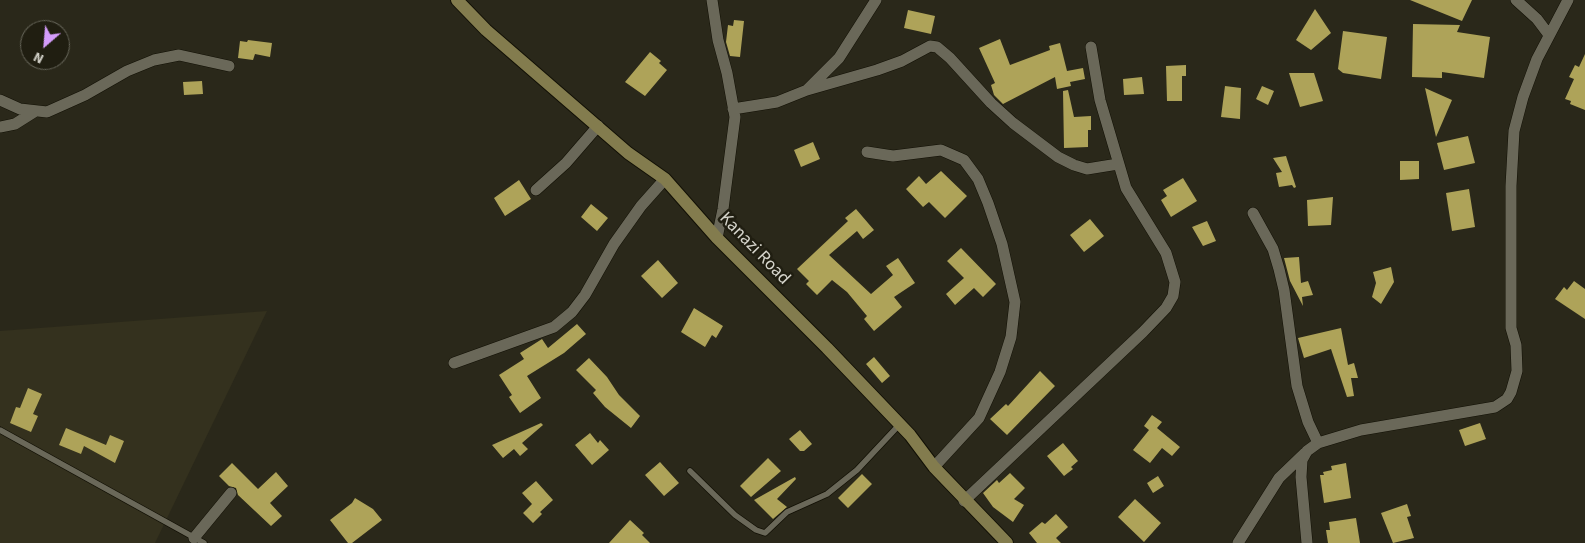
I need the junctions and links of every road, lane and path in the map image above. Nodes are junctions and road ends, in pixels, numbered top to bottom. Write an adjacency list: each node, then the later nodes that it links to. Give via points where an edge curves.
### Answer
1 (457, 0): 13 (main road, Kanazi Road, via 486,30)
2 (712, 0): 11 (street)
3 (876, 0): 9 (street, via 839,58)
4 (1516, 0): 6 (street)
5 (1568, 0): 6 (street)
6 (1549, 35): 24 (street, via 1523,97 1514,131 1511,328 1516,345 1517,371 1511,392 1495,407 1360,430)
7 (1091, 47): 16 (street, via 1100,100)
8 (229, 66): 12 (street, via 179,56 154,60 127,70 85,95 47,112)
9 (807, 90): 11 (street, via 777,102); 16 (street, via 877,70 930,46 937,47 1013,123 1058,157 1074,166 1087,168)
10 (0, 100): 12 (street)
11 (733, 109): 20 (street, via 735,117)
12 (34, 112): 14 (street, via 15,124)
13 (598, 126): 17 (main road, Kanazi Road, via 628,153); 18 (street, via 566,163)
14 (0, 127)
15 (868, 152): 26 (street, via 894,156 941,150 964,160 978,179 988,203 1002,244 1015,302 1011,337 1000,372 979,418)
16 (1118, 164): 29 (street, via 1126,188 1166,253 1175,282 1173,296 1166,308 1136,338)
17 (665, 179): 20 (main road, Kanazi Road); 21 (street, via 614,244 572,312 554,327)
18 (536, 190)
19 (1253, 213): 24 (street, via 1273,249 1279,269 1297,386)
20 (717, 238): 22 (main road, Kanazi Road)
21 (454, 362)
22 (900, 424): 26 (main road, Kanazi Road); 27 (lane, via 857,470 828,494 788,512 765,532 756,530 735,515)
23 (0, 430): 30 (lane)
24 (1318, 443): 25 (street)
25 (1307, 451): 32 (street, via 1279,478); 33 (street, via 1302,460 1301,477)
26 (934, 467): 29 (main road, Kanazi Road)
27 (690, 471)
28 (231, 493): 30 (street)
29 (964, 500): 31 (main road, Kanazi Road)
30 (199, 540)
31 (1007, 543)
32 (1238, 543)
33 (1307, 543)

